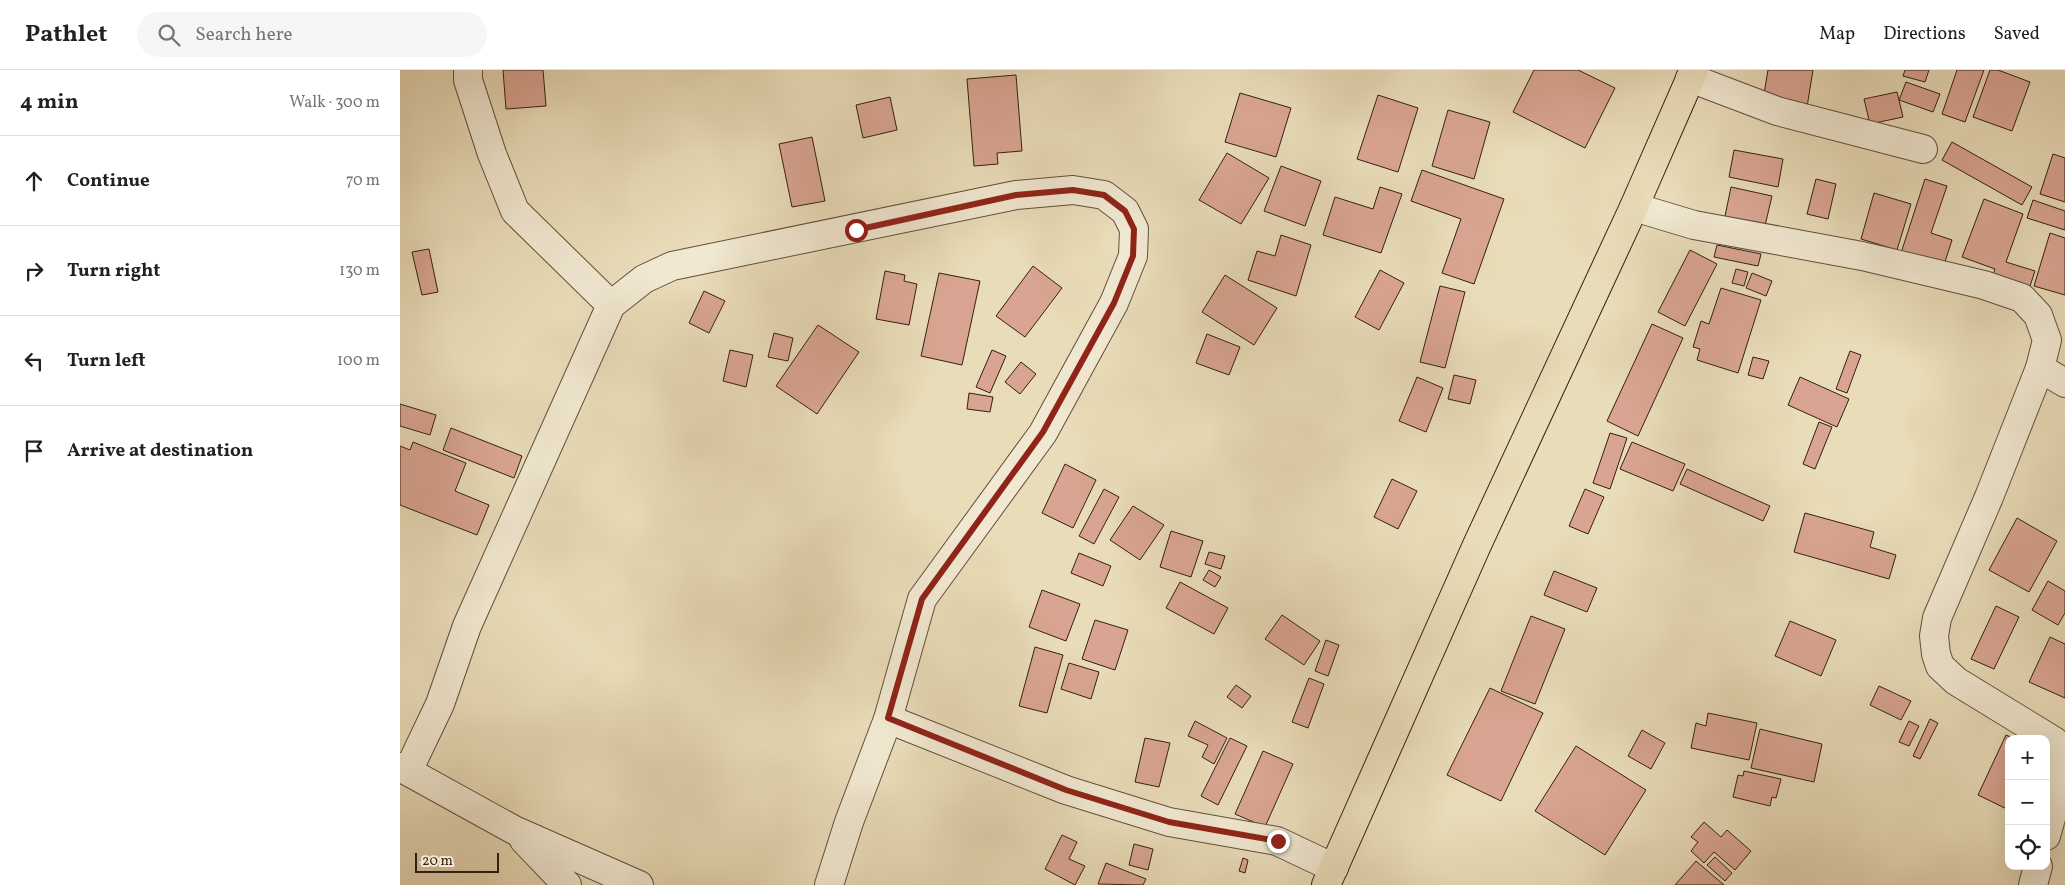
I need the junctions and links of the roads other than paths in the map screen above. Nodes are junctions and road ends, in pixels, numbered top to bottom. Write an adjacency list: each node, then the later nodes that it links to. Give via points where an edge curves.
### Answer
1 (468, 70): 5 (street, via 468,80 492,154 516,211)
2 (1692, 74): 3 (street, via 1776,111); 4 (main road)
3 (1923, 148)
4 (1634, 208): 6 (street, via 1694,225 1862,256 1984,285 2022,298); 15 (main road, via 1477,545)
5 (611, 305): 9 (street, via 644,279 672,266 1016,195 1073,190 1104,195 1125,211 1134,229 1133,256 1114,303 1043,432 922,599); 10 (street, via 471,618 440,704)
6 (2056, 332): 7 (street)
7 (2040, 368): 8 (street); 11 (street, via 1937,618 1934,636 1940,666 1956,681 2054,740 2063,757)
8 (2065, 383)
9 (888, 718): 15 (street, via 1066,790 1169,822 1278,841); 18 (street)
10 (404, 769): 13 (street)
11 (2064, 776): 12 (street)
12 (2049, 825)
13 (514, 830): 16 (street); 17 (street)
14 (2037, 870): 19 (street)
15 (1330, 877)
16 (567, 885)
17 (639, 885)
18 (829, 885)
19 (2033, 885)

